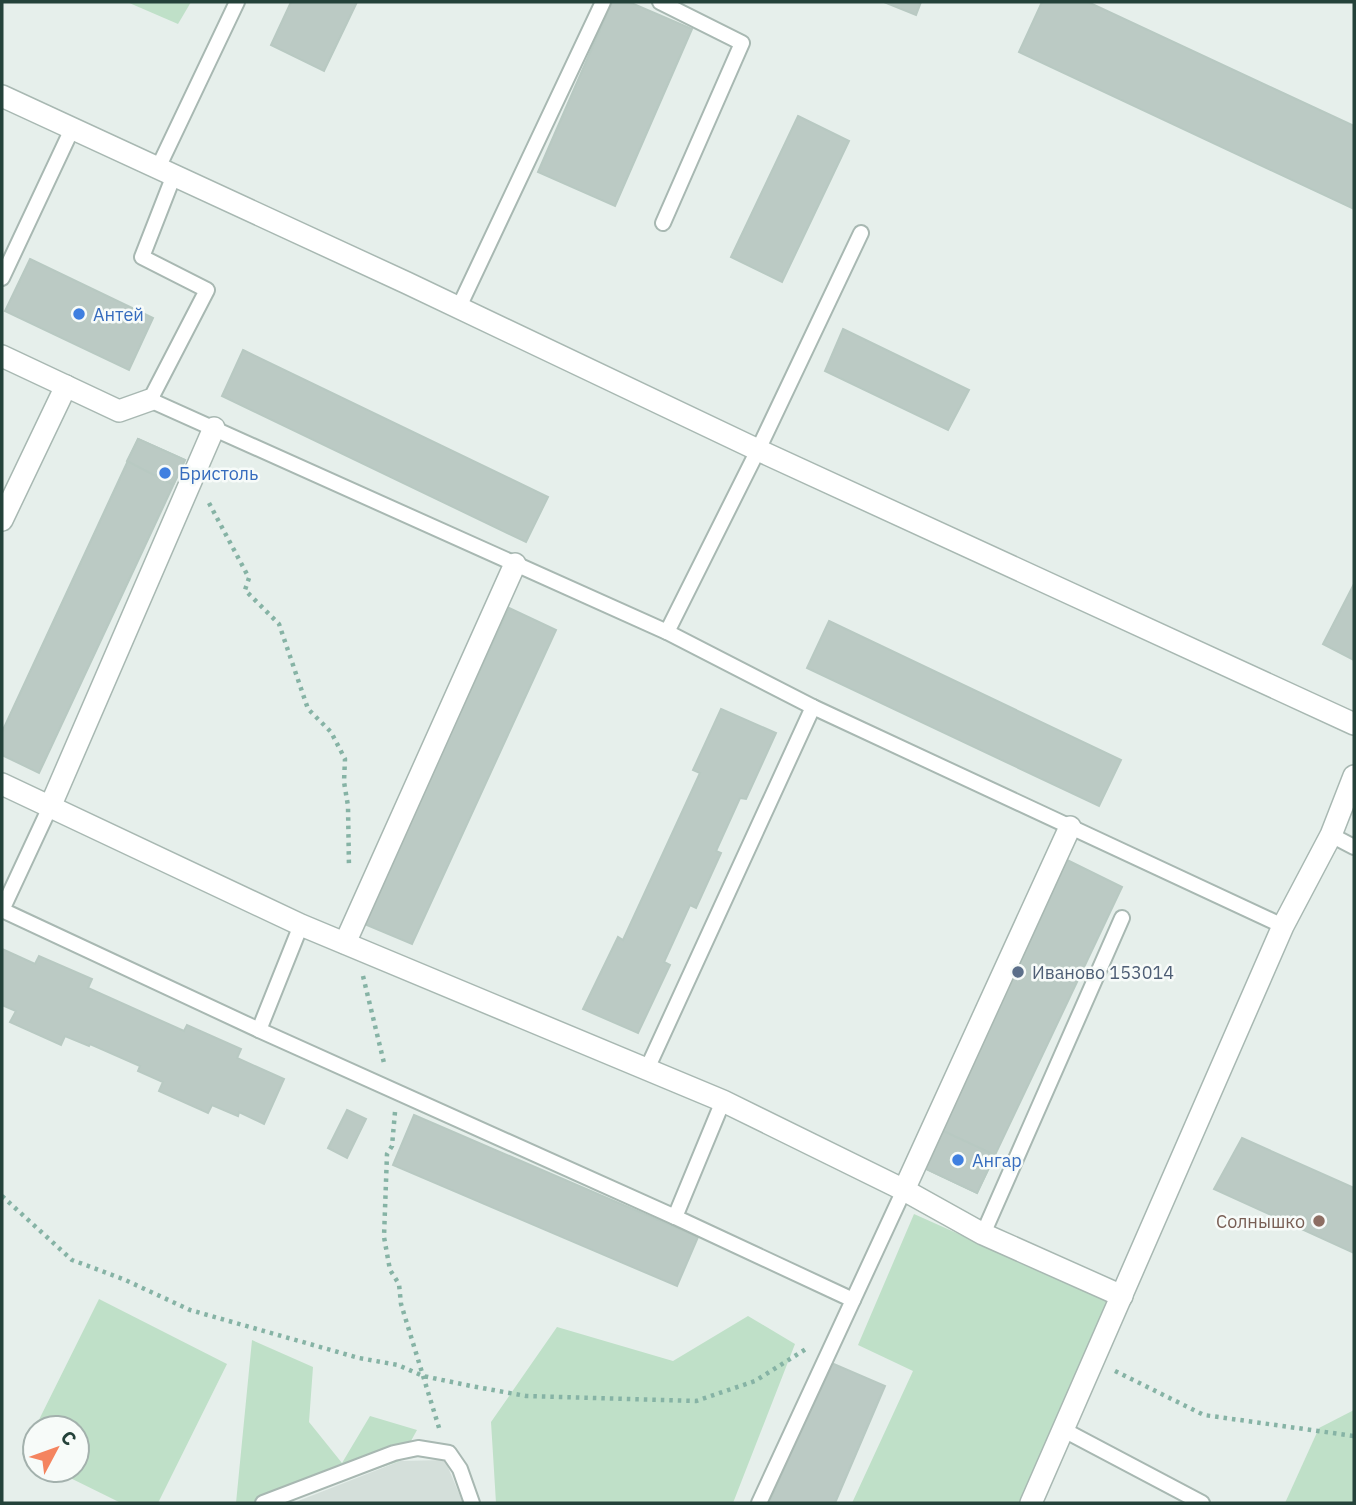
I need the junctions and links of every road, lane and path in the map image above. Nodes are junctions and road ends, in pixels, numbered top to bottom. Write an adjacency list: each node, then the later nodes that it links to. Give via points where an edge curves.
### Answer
1 (237, 2): 6 (lane)
2 (603, 2): 10 (lane)
3 (660, 2): 7 (lane, via 742,43)
4 (2, 96): 5 (street)
5 (72, 128): 6 (street); 9 (lane)
6 (166, 172): 10 (street); 13 (lane, via 142,257 207,290)
7 (663, 223)
8 (861, 233): 15 (lane)
9 (2, 278)
10 (458, 307): 15 (street)
11 (2, 356): 12 (street)
12 (66, 386): 13 (street, via 119,411); 17 (street)
13 (150, 400): 14 (lane)
14 (214, 428): 18 (lane); 24 (street)
15 (758, 450): 19 (lane); 21 (street)
16 (207, 500): 28 (path, via 249,578 246,590 279,624 308,709 331,732 345,759)
17 (2, 520)
18 (516, 564): 19 (lane); 32 (street)
19 (667, 632): 20 (lane)
20 (813, 707): 25 (lane); 34 (lane)
21 (1354, 724)
22 (1354, 776): 26 (street)
23 (2, 784): 24 (street)
24 (50, 807): 30 (street); 33 (lane, via 2,910)
25 (1070, 827): 31 (lane); 37 (street)
26 (1331, 835): 27 (lane); 31 (street)
27 (1354, 847)
28 (349, 872)
29 (1122, 918): 40 (lane)
30 (301, 925): 32 (street); 33 (lane)
31 (1283, 926): 41 (street)
32 (345, 943): 34 (street); 35 (path, via 359,958)
33 (259, 1030): 35 (lane)
34 (647, 1069): 36 (street)
35 (391, 1089): 39 (lane); 45 (path, via 396,1115 387,1154 384,1237)
36 (723, 1101): 37 (street); 39 (lane)
37 (904, 1190): 40 (street); 42 (lane)
38 (2, 1196): 45 (path, via 72,1259 190,1310 398,1365)
39 (675, 1217): 42 (lane)
40 (983, 1234): 41 (street)
41 (1122, 1296): 44 (street)
42 (853, 1300): 43 (lane)
43 (840, 1328): 45 (path, via 755,1381 696,1401 526,1396); 51 (lane)
44 (1093, 1361): 46 (street); 47 (path, via 1204,1415)
45 (423, 1376): 48 (path)
46 (1062, 1429): 52 (street); 53 (lane)
47 (1354, 1436)
48 (449, 1453): 49 (lane, via 418,1448 394,1453); 50 (lane)
49 (263, 1503)
50 (472, 1503)
51 (759, 1503)
52 (1031, 1503)
53 (1202, 1503)

